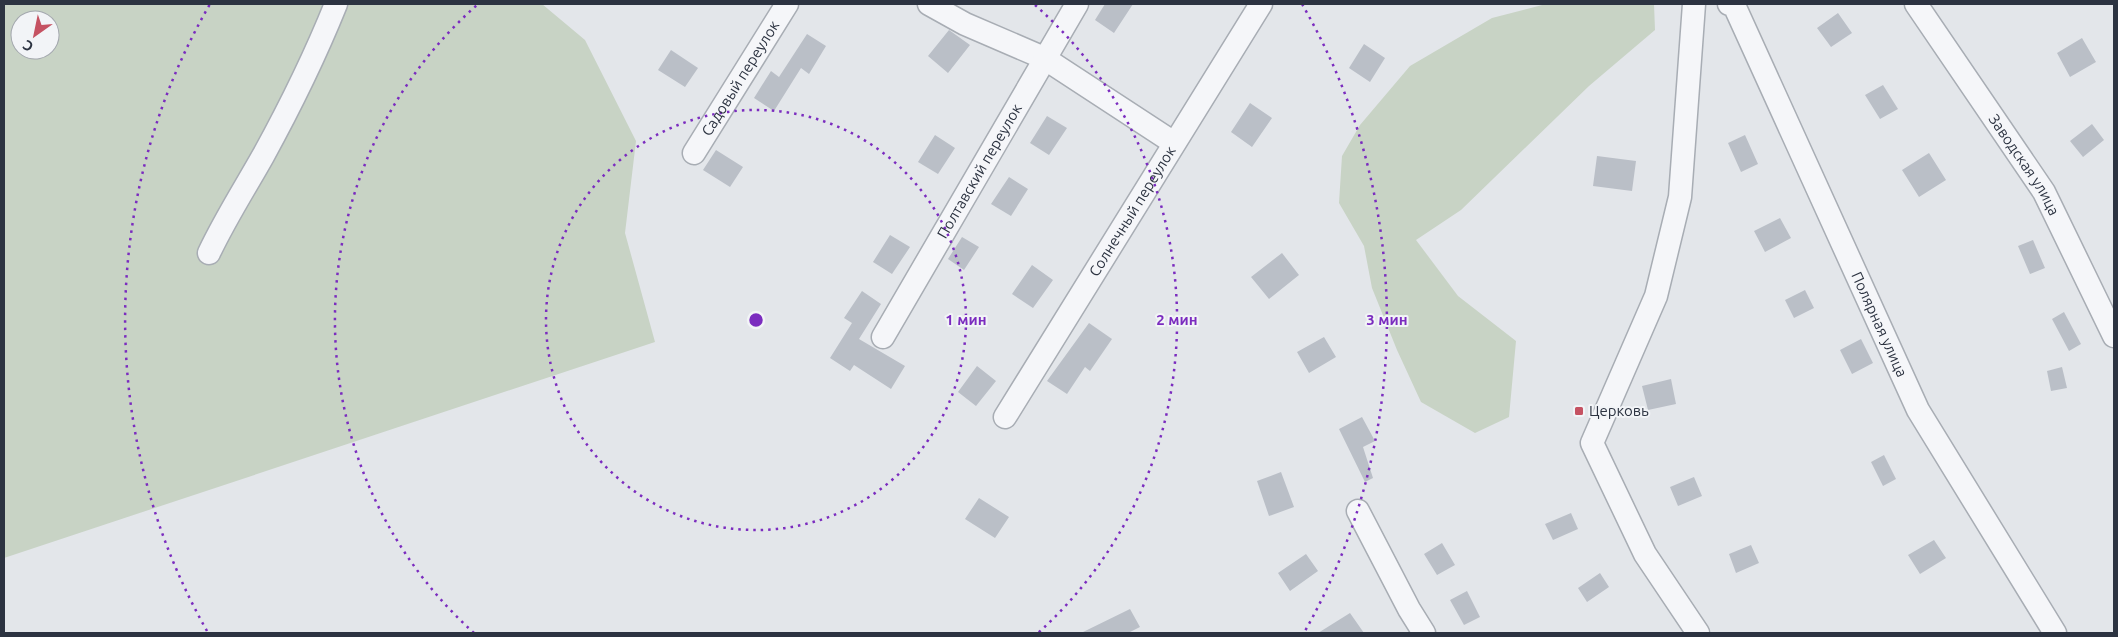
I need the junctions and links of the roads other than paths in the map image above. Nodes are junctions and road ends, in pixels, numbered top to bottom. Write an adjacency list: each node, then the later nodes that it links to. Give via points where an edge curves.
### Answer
1 (336, 4): 12 (street, via 319,46 263,156)
2 (787, 4): 11 (street, Садовый переулок)
3 (930, 4): 9 (street, via 965,24)
4 (1077, 4): 9 (street, Полтавский переулок)
5 (1261, 4): 10 (street, Солнечный переулок)
6 (1694, 4): 18 (street, via 1680,197 1656,296 1592,444 1644,554)
7 (1729, 4): 19 (street, Полярная улица, via 1734,5 1918,410)
8 (1916, 4): 13 (street, Заводская улица, via 2044,192)
9 (1044, 58): 10 (street); 14 (street, Полтавский переулок)
10 (1174, 143): 15 (street, Солнечный переулок)
11 (694, 153)
12 (209, 253)
13 (2114, 336)
14 (883, 337)
15 (1005, 417)
16 (1358, 511): 17 (street)
17 (1424, 633)
18 (1698, 633)
19 (2055, 633)

